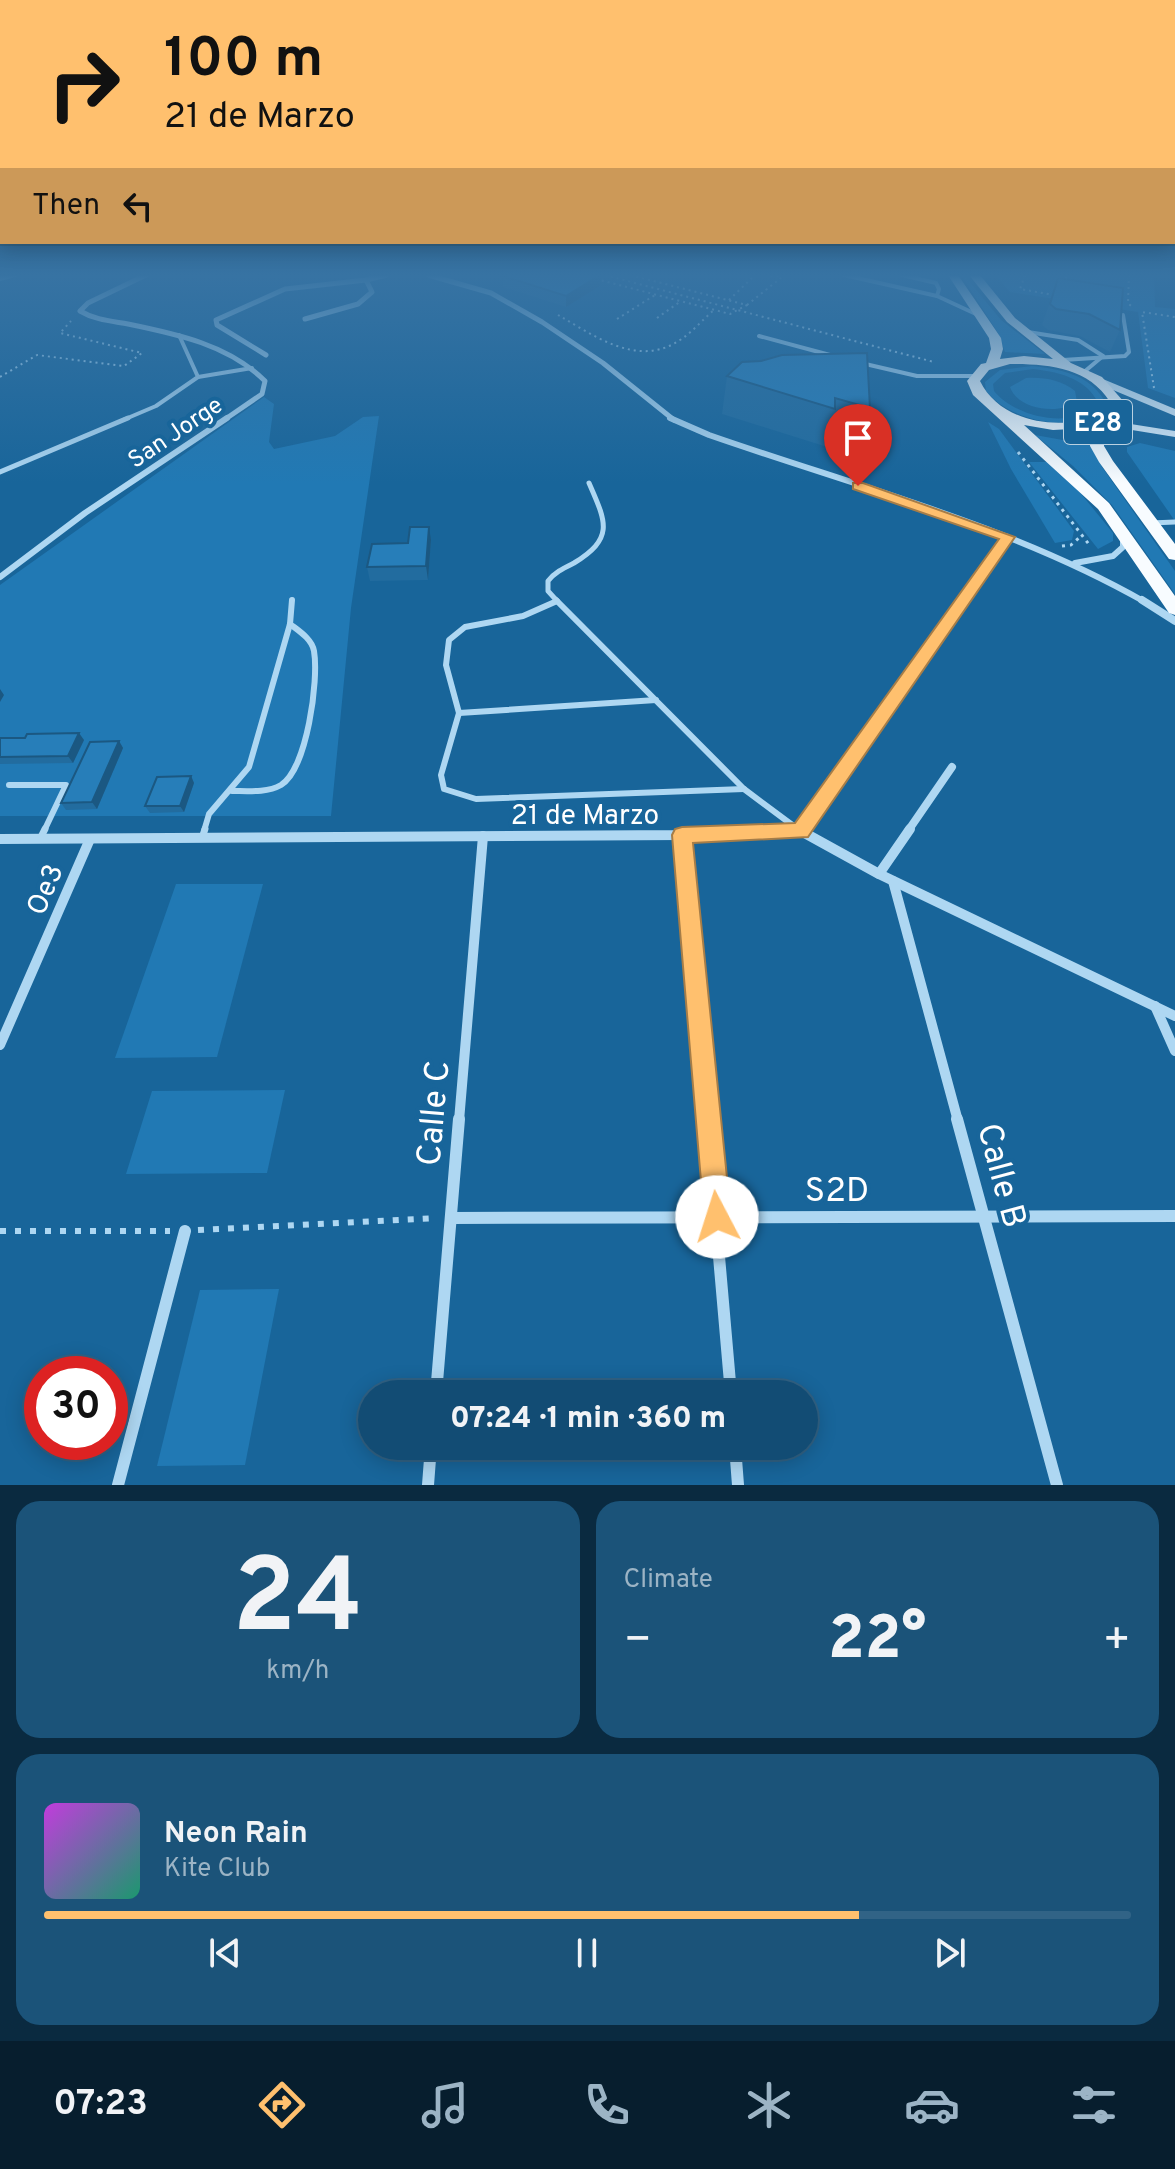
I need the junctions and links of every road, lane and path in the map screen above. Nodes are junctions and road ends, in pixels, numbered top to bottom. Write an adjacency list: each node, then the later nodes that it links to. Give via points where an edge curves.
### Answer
1 (106, 344): 22 (path, via 142,353 124,366 37,355)
2 (183, 344): 23 (lane)
3 (203, 344): 20 (street, San Jorge)
4 (249, 344): 14 (street)
5 (575, 344): 35 (street, via 683,424)
6 (612, 344): 7 (path, via 650,350)
7 (670, 344)
8 (790, 344): 15 (lane)
9 (997, 344): 18 (main road)
10 (1041, 344): 19 (main road, E28)
11 (1085, 344): 16 (lane)
12 (1128, 344): 16 (lane, via 1129,352 1119,357)
13 (1147, 344): 25 (path, via 1153,388)
14 (266, 355)
15 (833, 356)
16 (1103, 356): 19 (lane); 19 (lane)
17 (848, 360): 21 (lane, via 908,376)
18 (992, 364): 19 (main road, E28, via 1029,360); 21 (main road)
19 (1073, 367): 24 (main road, E28)
20 (252, 368): 23 (lane); 38 (street, San Jorge, via 265,381 255,401 85,513)
21 (975, 376): 26 (main road, E28, via 976,392)
22 (0, 377)
23 (198, 377): 30 (lane, via 156,406)
24 (1098, 380): 27 (main road); 28 (main road, E28, via 1117,402 1113,413)
25 (1164, 392)
26 (999, 410): 28 (main road, E28, via 1049,425); 34 (main road, E28, via 1074,475)
27 (1175, 413)
28 (1097, 422): 29 (main road); 33 (main road, E28, via 1097,446)
29 (1175, 434)
30 (0, 472)
31 (589, 483): 40 (lane, via 606,521 604,538 593,551 550,576 546,585)
32 (1175, 522): 33 (lane)
33 (1151, 523): 36 (main road, E28)
34 (1123, 529): 37 (street, via 1123,547 1113,556); 41 (main road, E28)
35 (1008, 537): 37 (street); 50 (street)
36 (1175, 555)
37 (1075, 563): 42 (street, via 1132,591)
38 (0, 577)
39 (292, 599): 43 (lane)
40 (557, 601): 44 (lane); 45 (lane, via 530,614 464,625 456,632 445,663)
41 (1175, 609)
42 (1175, 621)
43 (290, 624): 49 (lane, via 249,767); 49 (lane, via 314,650 305,754 283,784)
44 (656, 700): 45 (lane); 48 (lane)
45 (459, 713): 48 (lane, via 441,775 444,789 455,795 476,799)
46 (952, 767): 57 (street)
47 (9, 785): 55 (lane, via 66,785)
48 (744, 789): 50 (lane)
49 (232, 791): 53 (lane, via 209,814)
50 (801, 831): 51 (street, 21 de Marzo); 57 (street)
51 (682, 835): 52 (street, 21 de Marzo); 65 (street)
52 (483, 836): 53 (street, 21 de Marzo); 66 (street, Calle C)
53 (202, 838): 56 (street, 21 de Marzo)
54 (0, 839): 55 (street, 21 de Marzo)
55 (40, 839): 56 (street, 21 de Marzo)
56 (90, 839): 61 (street, Oe3)
57 (879, 874): 58 (street)
58 (893, 881): 59 (street); 63 (street, Calle B)
59 (1155, 1006): 60 (street); 62 (street)
60 (1175, 1016)
61 (0, 1045)
62 (1175, 1051)
63 (985, 1216): 64 (street, S2D); 65 (street, S2D); 76 (street, Calle B)
64 (1175, 1216)
65 (717, 1217): 66 (street, S2D); 70 (street)
66 (451, 1218): 68 (path); 69 (street, Calle C)
67 (0, 1231): 68 (path)
68 (185, 1231): 73 (street)
69 (437, 1380)
70 (730, 1380)
71 (430, 1460): 74 (street)
72 (736, 1460): 75 (street)
73 (118, 1485)
74 (428, 1485)
75 (738, 1485)
76 (1057, 1485)

